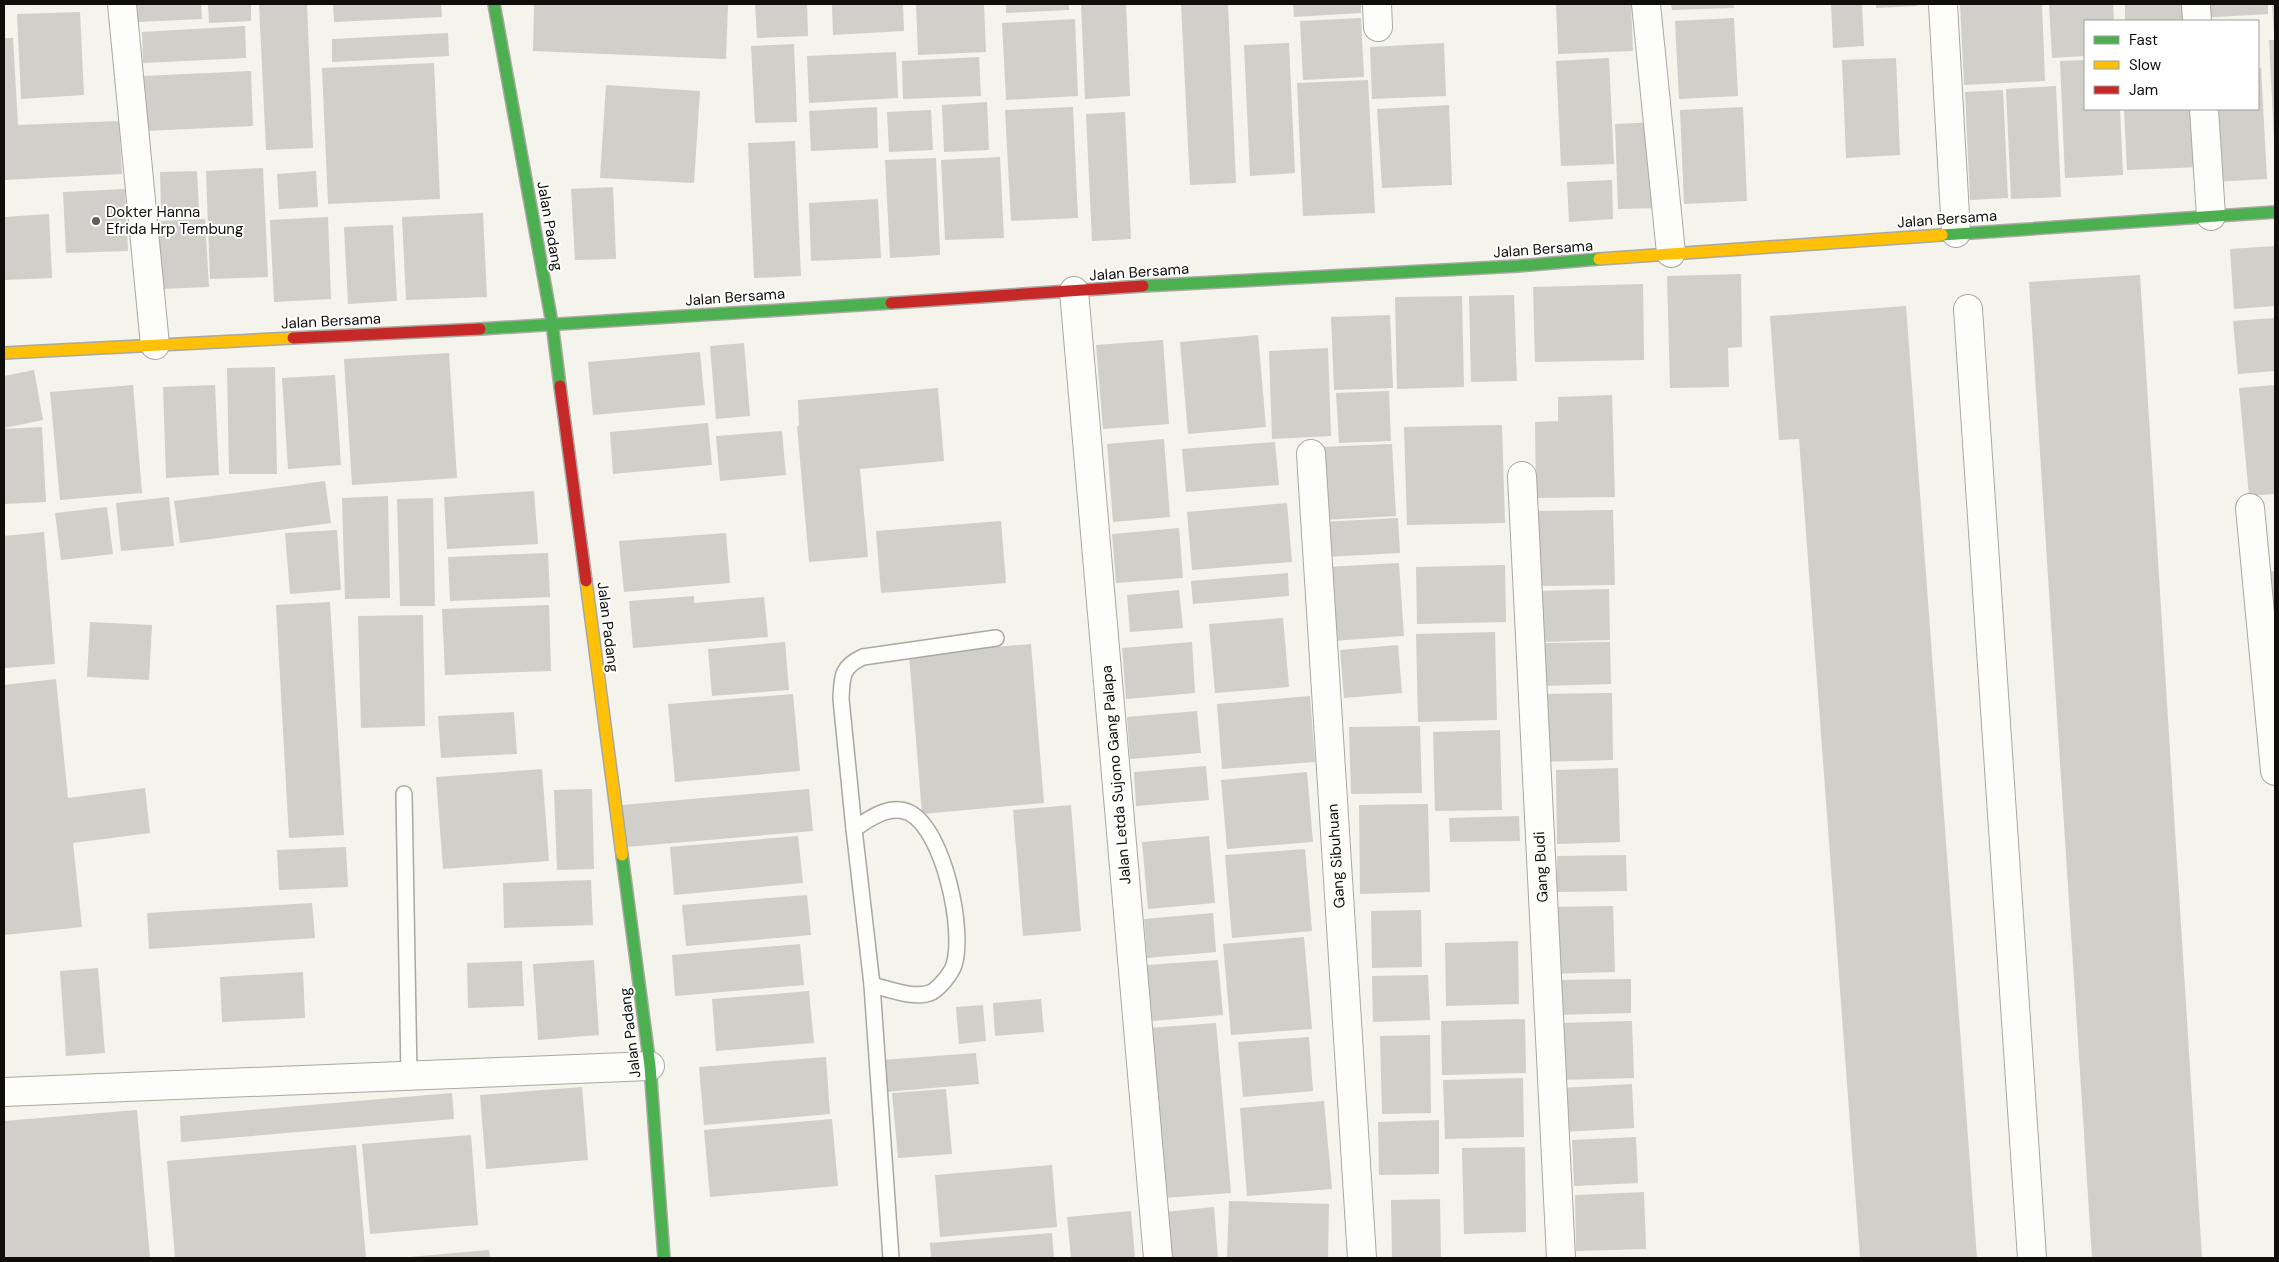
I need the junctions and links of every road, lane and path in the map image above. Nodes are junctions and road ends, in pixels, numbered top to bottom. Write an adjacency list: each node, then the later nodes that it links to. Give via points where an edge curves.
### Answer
1 (122, 4): 15 (street)
2 (494, 4): 14 (street, Jalan Padang)
3 (1646, 4): 11 (street)
4 (1943, 4): 10 (street)
5 (2196, 4): 6 (street)
6 (2198, 20)
7 (2204, 110): 9 (street)
8 (2275, 212): 9 (street, Jalan Bersama)
9 (2211, 216): 10 (street, Jalan Bersama)
10 (1956, 233): 11 (street, Jalan Bersama)
11 (1670, 253): 12 (street, Jalan Bersama, via 1518,266)
12 (1074, 291): 14 (street, Jalan Bersama); 30 (street, Jalan Letda Sujono Gang Palapa)
13 (1968, 309): 33 (street)
14 (552, 323): 15 (street, Jalan Bersama); 25 (street, Jalan Padang)
15 (155, 345): 16 (street, Jalan Bersama)
16 (4, 353)
17 (1311, 454): 31 (street, Gang Sibuhuan)
18 (1522, 476): 32 (street, Gang Budi)
19 (2250, 508): 21 (street)
20 (996, 638): 23 (lane, via 863,657 850,663 842,677 841,699)
21 (2275, 771)
22 (404, 794): 26 (lane)
23 (854, 829): 24 (lane); 24 (lane, via 878,814 896,811 910,813 928,829 949,883 955,919 954,966 933,991 921,996)
24 (872, 986): 29 (lane)
25 (650, 1066): 26 (street); 28 (street, Jalan Padang)
26 (409, 1076): 27 (street)
27 (4, 1092)
28 (664, 1258)
29 (891, 1258)
30 (1158, 1258)
31 (1362, 1258)
32 (1561, 1258)
33 (2032, 1258)

